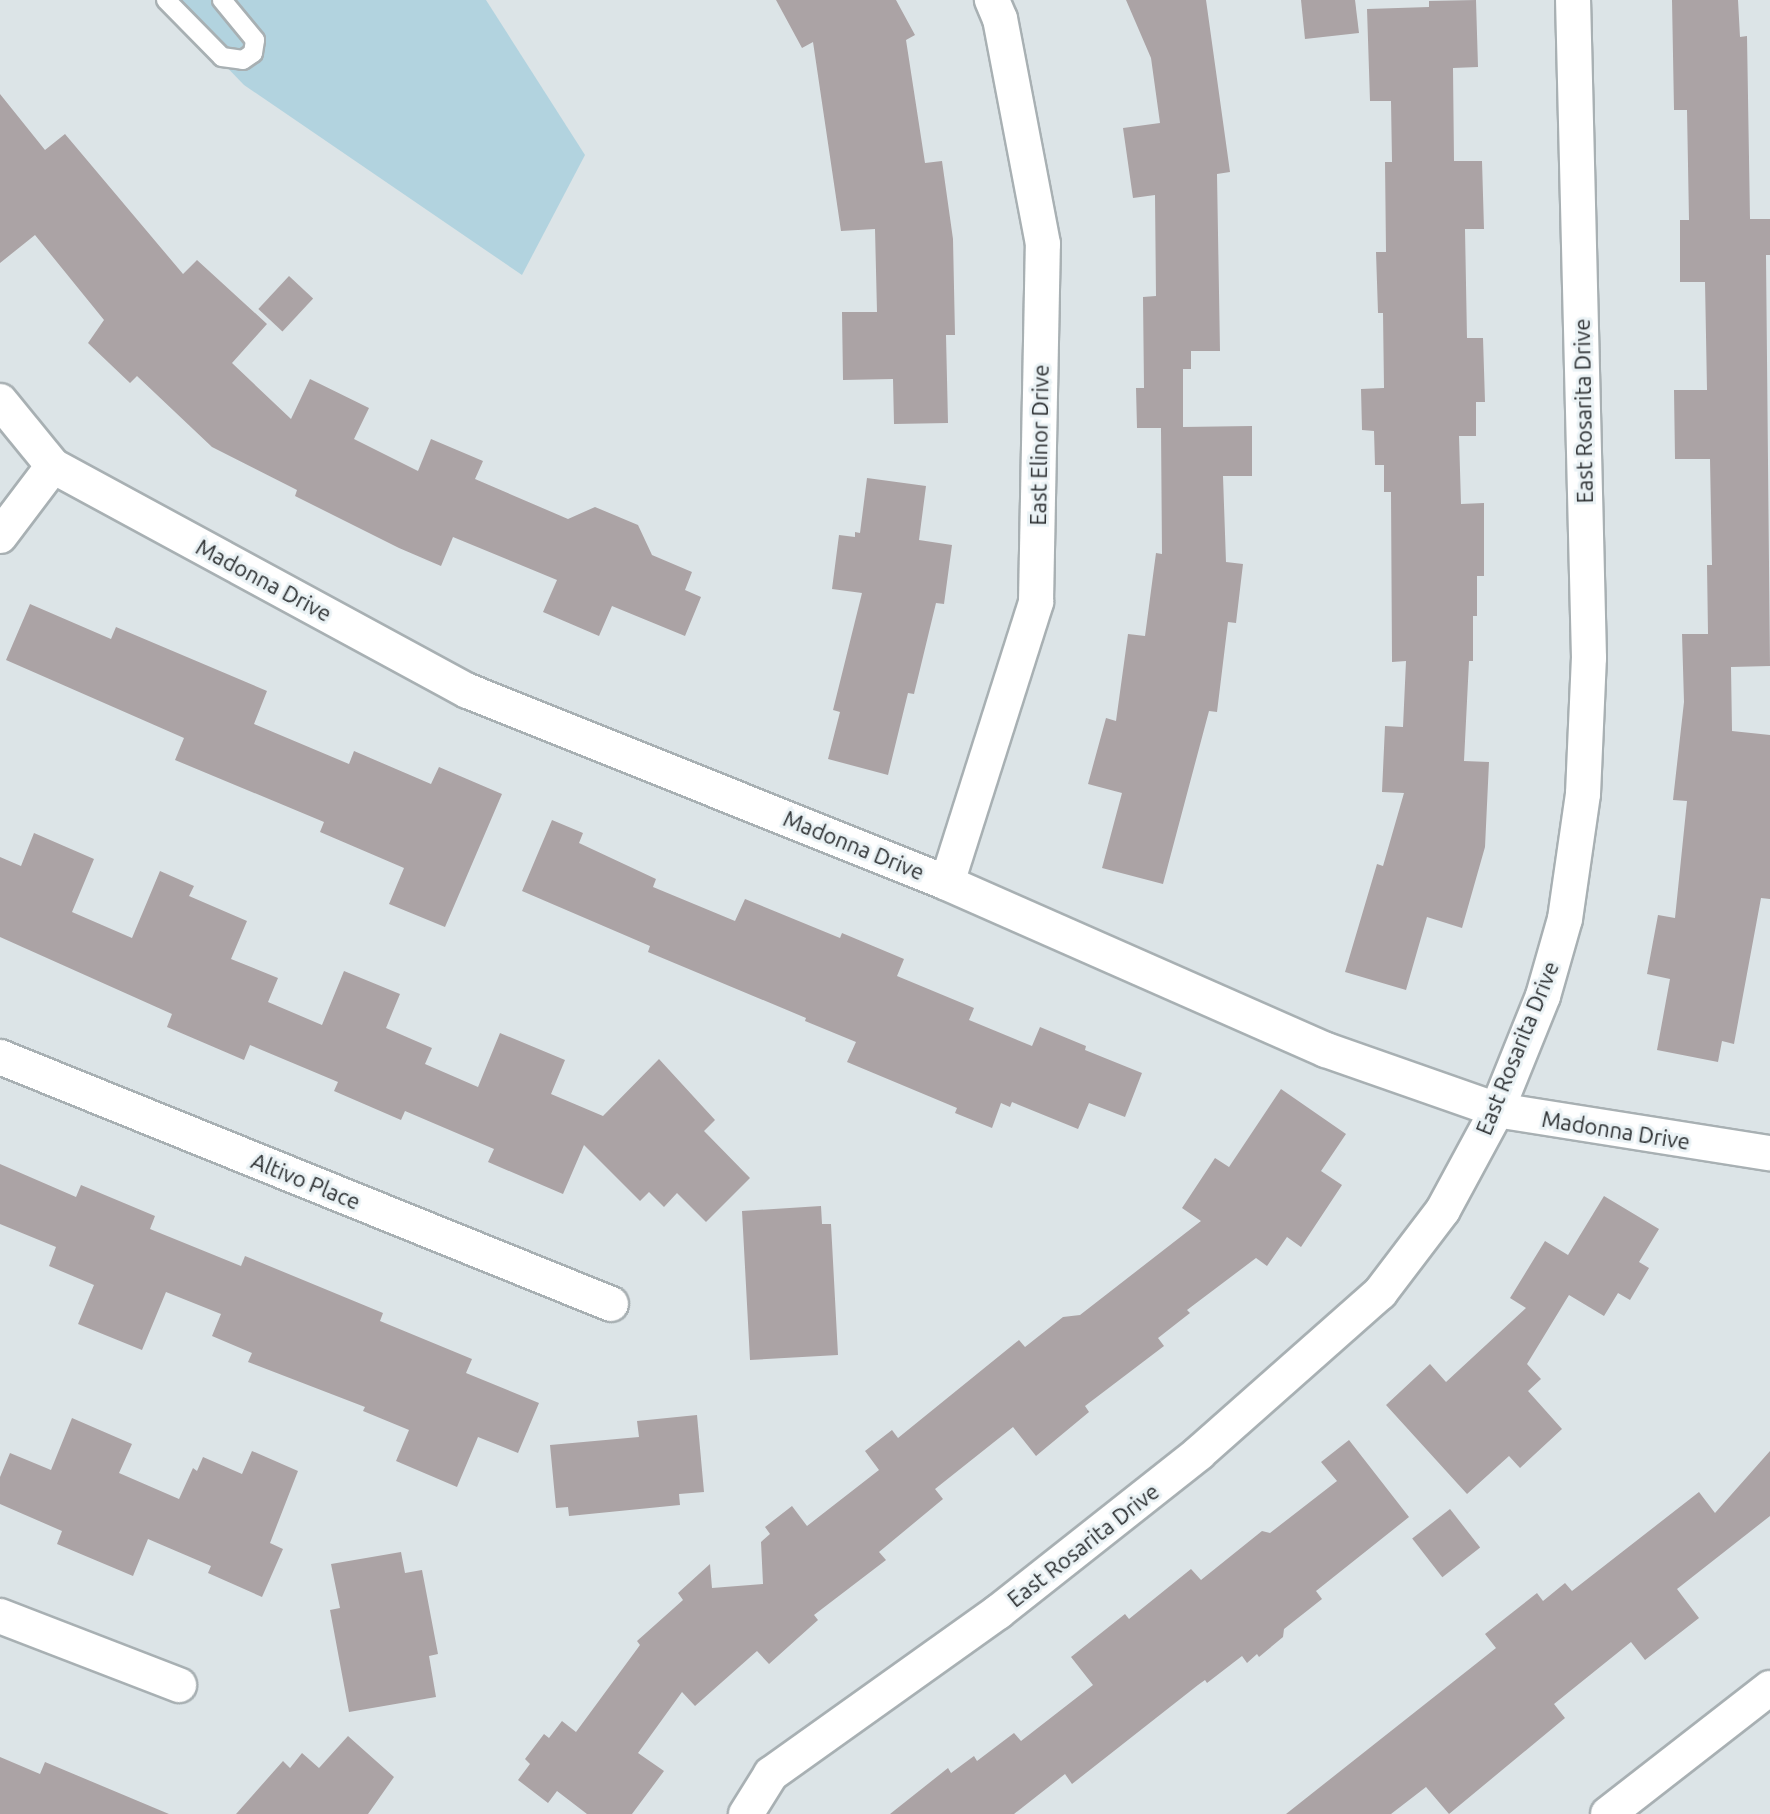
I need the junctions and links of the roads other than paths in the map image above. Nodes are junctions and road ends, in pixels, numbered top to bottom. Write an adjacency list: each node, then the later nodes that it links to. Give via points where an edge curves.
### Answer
1 (166, 0): 2 (lane, via 222,57 243,60 253,53 255,40)
2 (222, 0)
3 (992, 0): 8 (street, East Elinor Drive, via 1043,244 1036,602)
4 (1573, 0): 10 (street, East Rosarita Drive, via 1589,658 1583,794 1565,919 1543,996)
5 (0, 401): 6 (street, Madonna Drive)
6 (53, 466): 7 (street); 8 (street, Madonna Drive, via 468,691)
7 (0, 536)
8 (947, 883): 10 (street, Madonna Drive, via 1326,1050)
9 (0, 1057): 12 (street, Altivo Place)
10 (1497, 1110): 11 (street, Madonna Drive); 16 (street, East Rosarita Drive, via 1443,1210 1380,1293 1199,1453 1022,1593 771,1774)
11 (1770, 1153)
12 (611, 1304)
13 (0, 1616): 14 (street)
14 (179, 1685)
15 (1770, 1688): 17 (street)
16 (746, 1814)
17 (1608, 1814)

